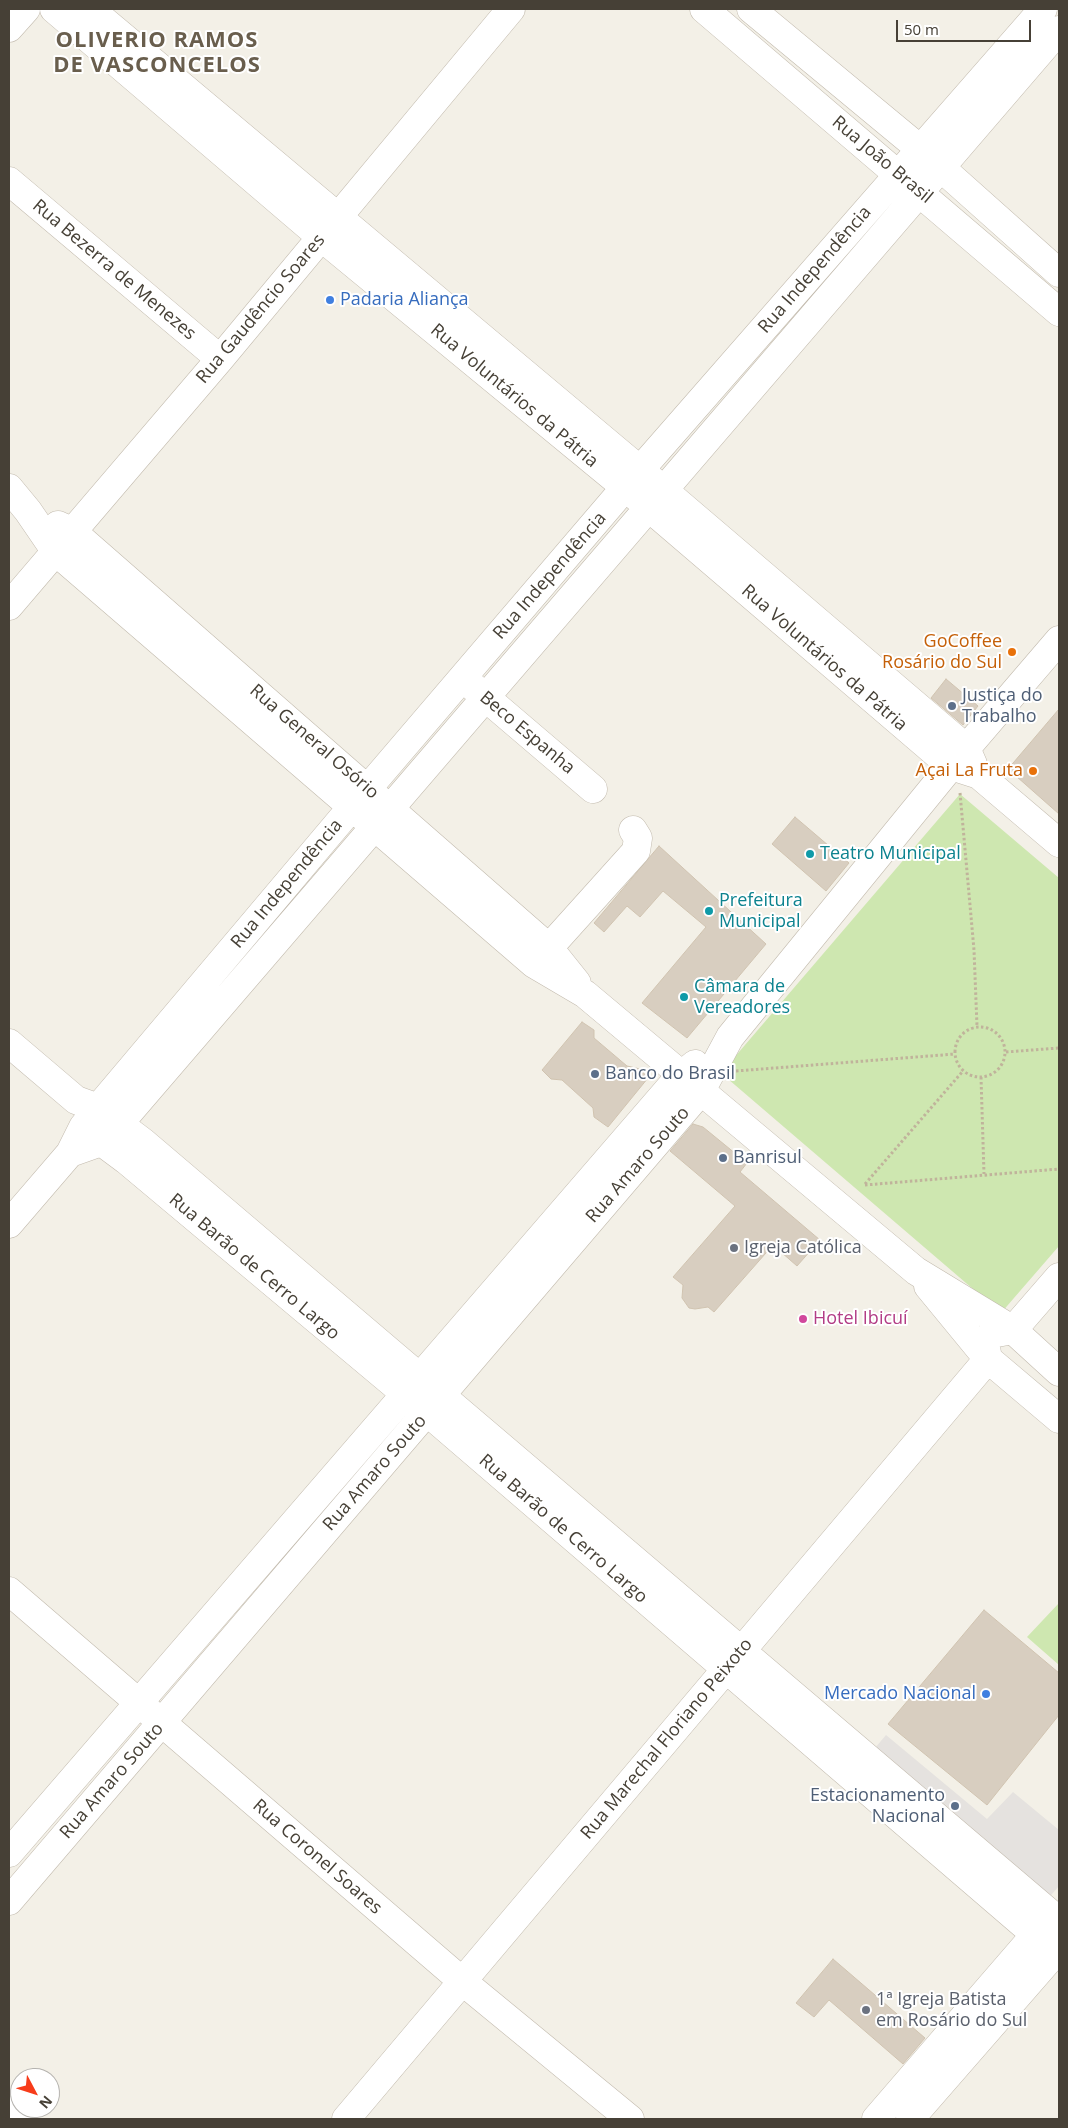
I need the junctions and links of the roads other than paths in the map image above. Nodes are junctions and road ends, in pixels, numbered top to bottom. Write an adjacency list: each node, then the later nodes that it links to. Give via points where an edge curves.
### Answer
1 (26, 9): 8 (street)
2 (54, 9): 18 (street, Rua Voluntários da Pátria)
3 (90, 9): 18 (street, Rua Voluntários da Pátria)
4 (511, 9): 18 (street, Rua Gaudêncio Soares)
5 (704, 9): 12 (street, Rua João Brasil)
6 (752, 9): 10 (street, Rua João Brasil)
7 (1044, 9): 11 (street, Rua Independência)
8 (9, 28)
9 (1059, 30): 11 (street, Rua Independência)
10 (817, 63): 12 (street); 13 (street, Rua João Brasil)
11 (1008, 69): 13 (street, Rua Independência); 14 (street, Rua Independência)
12 (797, 87): 15 (street, Rua João Brasil)
13 (920, 149): 14 (street, Rua João Brasil); 15 (street, Rua Independência)
14 (941, 167): 17 (street, Rua Independência); 19 (street, Rua João Brasil)
15 (899, 174): 17 (street, Rua João Brasil); 22 (street, Rua Independência)
16 (9, 181): 21 (street, Rua Bezerra de Menezes)
17 (920, 191): 20 (street, Rua João Brasil); 23 (street, Rua Independência)
18 (330, 226): 21 (street, Rua Gaudêncio Soares); 24 (street, Rua Voluntários da Pátria)
19 (1059, 273)
20 (1059, 312)
21 (220, 359): 28 (street, Rua Gaudêncio Soares)
22 (732, 365): 23 (street); 24 (street, Rua Independência)
23 (753, 385): 26 (street, Rua Independência)
24 (633, 479): 26 (street, Rua Voluntários da Pátria); 33 (street, Rua Independência)
25 (9, 488): 27 (street, Rua General Osório)
26 (656, 499): 34 (street, Rua Independência); 35 (street, Rua Voluntários da Pátria)
27 (18, 506): 28 (street, Rua General Osório); 29 (street, Rua General Osório)
28 (73, 532): 29 (street, Rua Gaudêncio Soares); 31 (street, Rua General Osório)
29 (56, 552): 30 (street, Rua Gaudêncio Soares); 31 (street, Rua General Osório)
30 (9, 606)
31 (164, 629): 37 (street, Rua General Osório)
32 (1059, 640): 35 (street, Rua Amaro Souto)
33 (463, 678): 34 (street, Beco Espanha); 37 (street, Rua Independência)
34 (485, 698): 36 (street, Beco Espanha); 38 (street, Rua Independência)
35 (958, 757): 40 (street, Rua Voluntários da Pátria); 45 (street, Rua Amaro Souto)
36 (593, 789)
37 (359, 798): 38 (street, Rua General Osório); 41 (street, Rua Independência)
38 (382, 818): 42 (street, Rua Independência); 43 (street, Rua General Osório)
39 (633, 830): 43 (street, via 638,838 636,850)
40 (1059, 843)
41 (261, 914): 42 (street); 46 (street, Rua Independência)
42 (284, 932): 46 (street, Rua Independência)
43 (542, 956): 45 (street, Rua General Osório)
44 (9, 1043): 46 (street, Rua Barão de Cerro Largo)
45 (691, 1084): 48 (street, Rua General Osório); 53 (street, Rua Amaro Souto); 54 (street, Rua Amaro Souto)
46 (95, 1120): 47 (street, Rua Independência); 53 (street, Rua Barão de Cerro Largo)
47 (9, 1224)
48 (916, 1271): 50 (street, Rua General Osório); 51 (street, Rua General Osório)
49 (1059, 1277): 50 (street)
50 (1013, 1330): 51 (street, via 1019,1342 1020,1356 1013,1365 1000,1365); 52 (street, Rua General Osório)
51 (988, 1359): 55 (street, Rua General Osório); 57 (street, Rua Marechal Floriano Peixoto)
52 (1059, 1372)
53 (413, 1387): 54 (street, Rua Barão de Cerro Largo); 58 (street, Rua Amaro Souto)
54 (434, 1404): 57 (street, Rua Barão de Cerro Largo); 59 (street, Rua Amaro Souto)
55 (1059, 1419)
56 (9, 1591): 58 (street, Rua Coronel Soares)
57 (733, 1661): 62 (street, Rua Barão de Cerro Largo); 63 (street, Rua Marechal Floriano Peixoto)
58 (139, 1702): 59 (street, Rua Coronel Soares); 60 (street, Rua Amaro Souto)
59 (161, 1723): 61 (street, Rua Amaro Souto); 63 (street, Rua Coronel Soares)
60 (9, 1853)
61 (9, 1901)
62 (1054, 1933): 68 (street); 69 (street)
63 (462, 1981): 66 (street, Rua Marechal Floriano Peixoto); 67 (street, Rua Coronel Soares)
64 (9, 2111): 65 (street)
65 (18, 2119)
66 (346, 2119)
67 (630, 2119)
68 (876, 2119)
69 (910, 2119)

